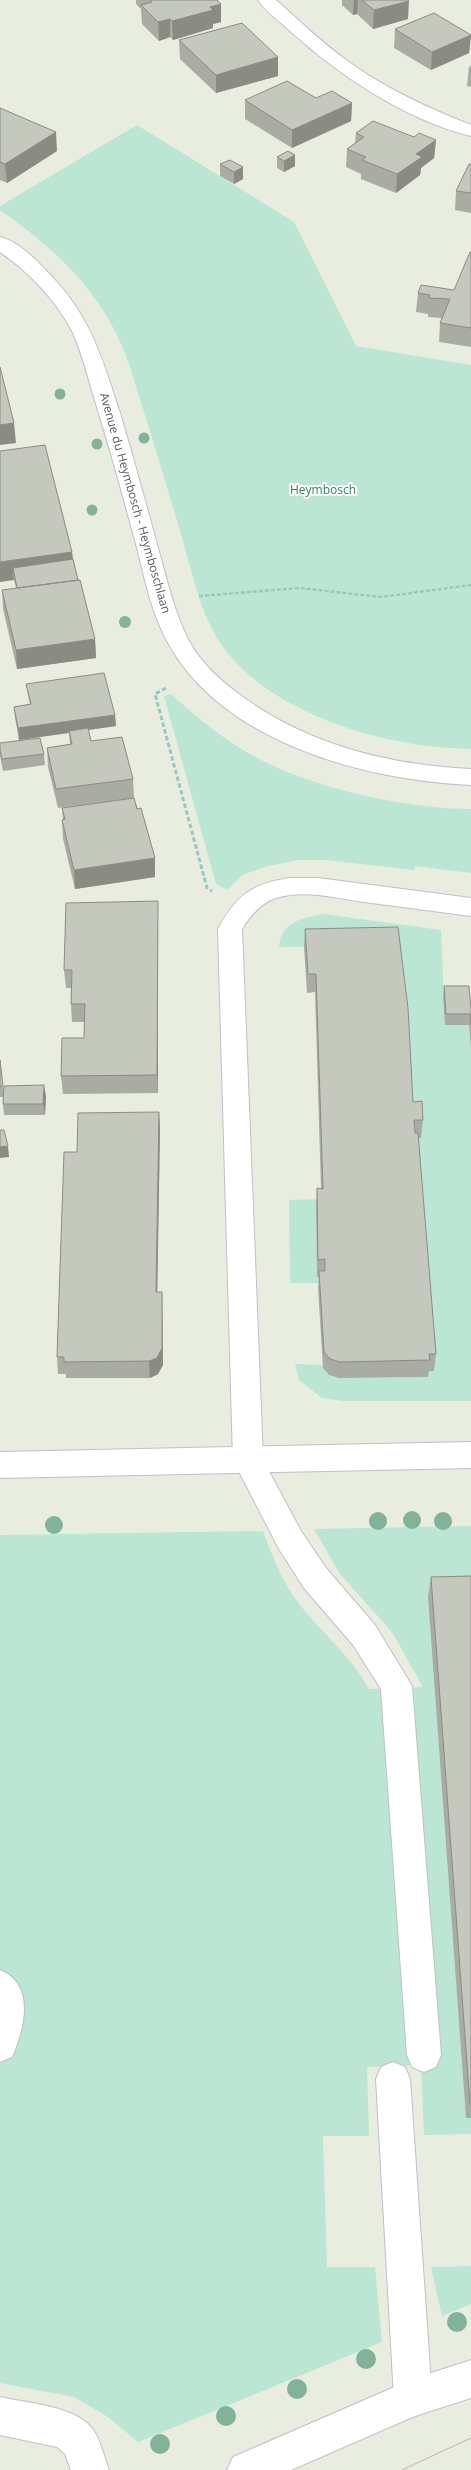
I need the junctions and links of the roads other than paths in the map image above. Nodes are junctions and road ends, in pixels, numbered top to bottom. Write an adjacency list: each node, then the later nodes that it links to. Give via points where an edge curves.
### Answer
1 (266, 0): 2 (street, via 355,74 403,101)
2 (471, 131)
3 (0, 243): 4 (street, Avenue du Heymbosch - Heymboschlaan, via 38,274 58,296 87,343 119,442 161,600 185,654 222,692 276,730 347,758 390,769)
4 (471, 777)
5 (471, 907): 7 (street, via 295,886 253,898 238,912 230,929)
6 (471, 1455): 7 (street)
7 (248, 1460): 8 (street); 11 (street, via 300,1555 364,1634 396,1686)
8 (0, 1465)
9 (0, 1987): 10 (street, via 8,2000)
10 (0, 2045)
11 (424, 2055)
12 (393, 2079): 14 (street)
13 (471, 2380): 14 (street)
14 (413, 2398): 17 (street)
15 (0, 2416): 16 (street, via 67,2430 79,2442)
16 (90, 2470)
17 (246, 2470)

